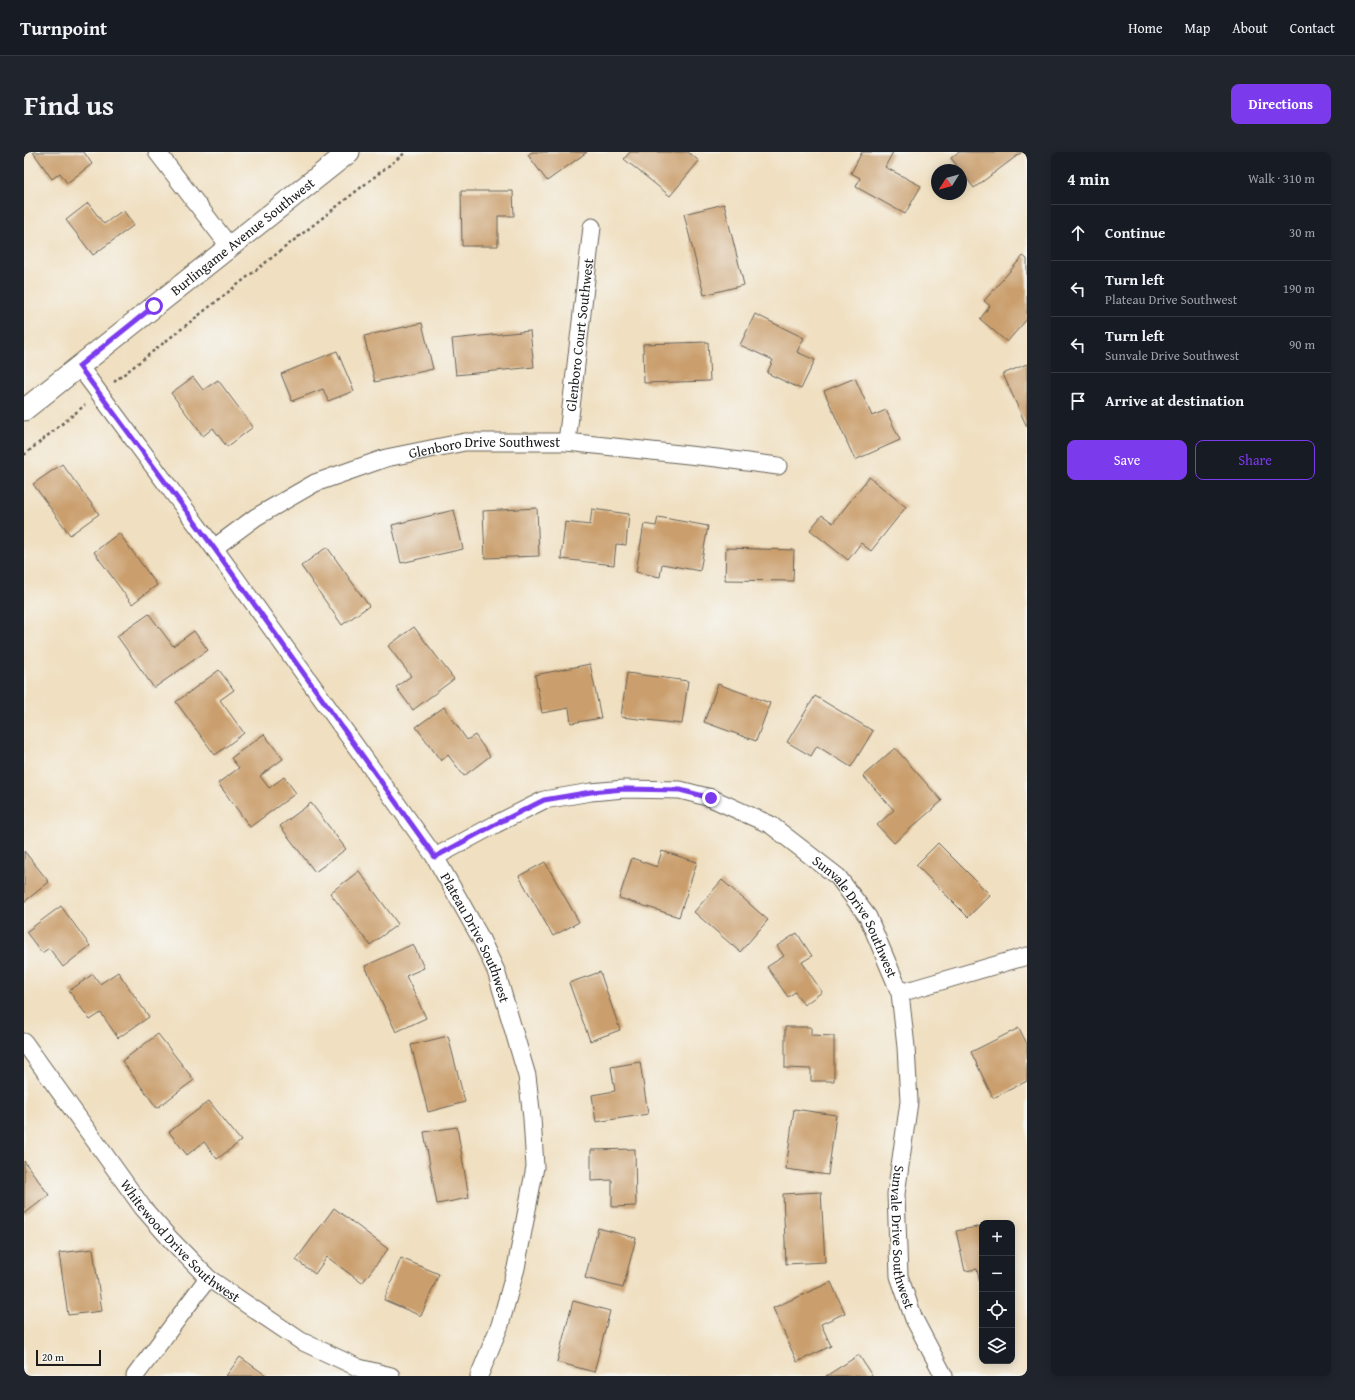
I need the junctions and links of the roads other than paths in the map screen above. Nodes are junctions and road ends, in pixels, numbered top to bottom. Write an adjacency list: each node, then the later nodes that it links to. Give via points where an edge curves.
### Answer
1 (158, 152): 4 (street)
2 (348, 152): 4 (street, Burlingame Avenue Southwest)
3 (592, 227): 7 (street, Glenboro Court Southwest)
4 (230, 246): 5 (street, Burlingame Avenue Southwest)
5 (79, 366): 6 (street, Burlingame Avenue Southwest); 9 (street, Plateau Drive Southwest)
6 (24, 410)
7 (567, 442): 8 (street, Glenboro Drive Southwest); 9 (street, Glenboro Drive Southwest, via 465,442 386,458 315,483 256,517)
8 (778, 466)
9 (214, 548): 10 (street, Plateau Drive Southwest)
10 (435, 857): 12 (street, Sunvale Drive Southwest, via 544,800 624,789 680,790 711,798 771,825 838,877 868,917); 17 (street, Plateau Drive Southwest, via 496,971 527,1076 532,1118 534,1167 516,1268 500,1325)
11 (1027, 956): 12 (street)
12 (900, 993): 18 (street, Sunvale Drive Southwest, via 909,1102 896,1194 899,1276 914,1319)
13 (24, 1042): 14 (street, Whitewood Drive Southwest, via 143,1208)
14 (208, 1278): 15 (street); 16 (street, Whitewood Drive Southwest, via 301,1341 359,1368)
15 (135, 1376)
16 (391, 1376)
17 (479, 1376)
18 (944, 1376)

